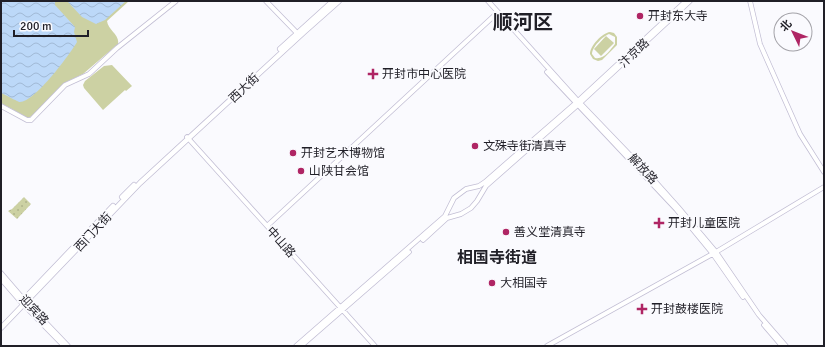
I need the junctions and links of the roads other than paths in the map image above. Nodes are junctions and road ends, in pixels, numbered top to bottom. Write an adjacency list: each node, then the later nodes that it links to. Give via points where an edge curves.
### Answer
1 (176, 1): 13 (street, via 86,76 65,86 31,120)
2 (266, 1): 11 (street)
3 (334, 1): 11 (main road)
4 (339, 1): 11 (main road)
5 (484, 1): 10 (street, 解放路)
6 (488, 1): 12 (street, 解放路)
7 (686, 1): 12 (street, 汴京路)
8 (690, 1): 12 (street, 汴京路)
9 (751, 1): 15 (street, via 762,43 802,133); 16 (street, via 760,44 800,134)
10 (496, 14): 12 (street, 解放路); 18 (street)
11 (298, 34): 14 (main road, 西大街)
12 (578, 103): 19 (street, 解放路); 23 (street, via 486,186 471,208 447,218); 23 (street, via 485,182 466,189 454,198 445,216)
13 (1, 106)
14 (187, 139): 18 (street, 中山路); 22 (main road, 西门大街, via 128,195); 23 (street, 中山路)
15 (824, 168)
16 (824, 172)
17 (824, 187): 19 (street)
18 (267, 226): 23 (street, 中山路)
19 (714, 253): 32 (street); 33 (street, 解放路, via 757,317); 34 (street, 解放路, via 759,315)
20 (1, 273): 22 (street, 迎宾路)
21 (1, 279): 22 (street, 迎宾路)
22 (24, 302): 24 (main road, 西门大街); 25 (main road, 西门大街); 26 (street, 迎宾路); 27 (street, 迎宾路)
23 (340, 310): 28 (street); 29 (street); 30 (street, 中山路); 31 (street, 中山路)
24 (1, 324)
25 (1, 328)
26 (64, 346)
27 (68, 346)
28 (296, 346)
29 (301, 346)
30 (372, 346)
31 (375, 346)
32 (547, 346)
33 (782, 346)
34 (786, 346)

